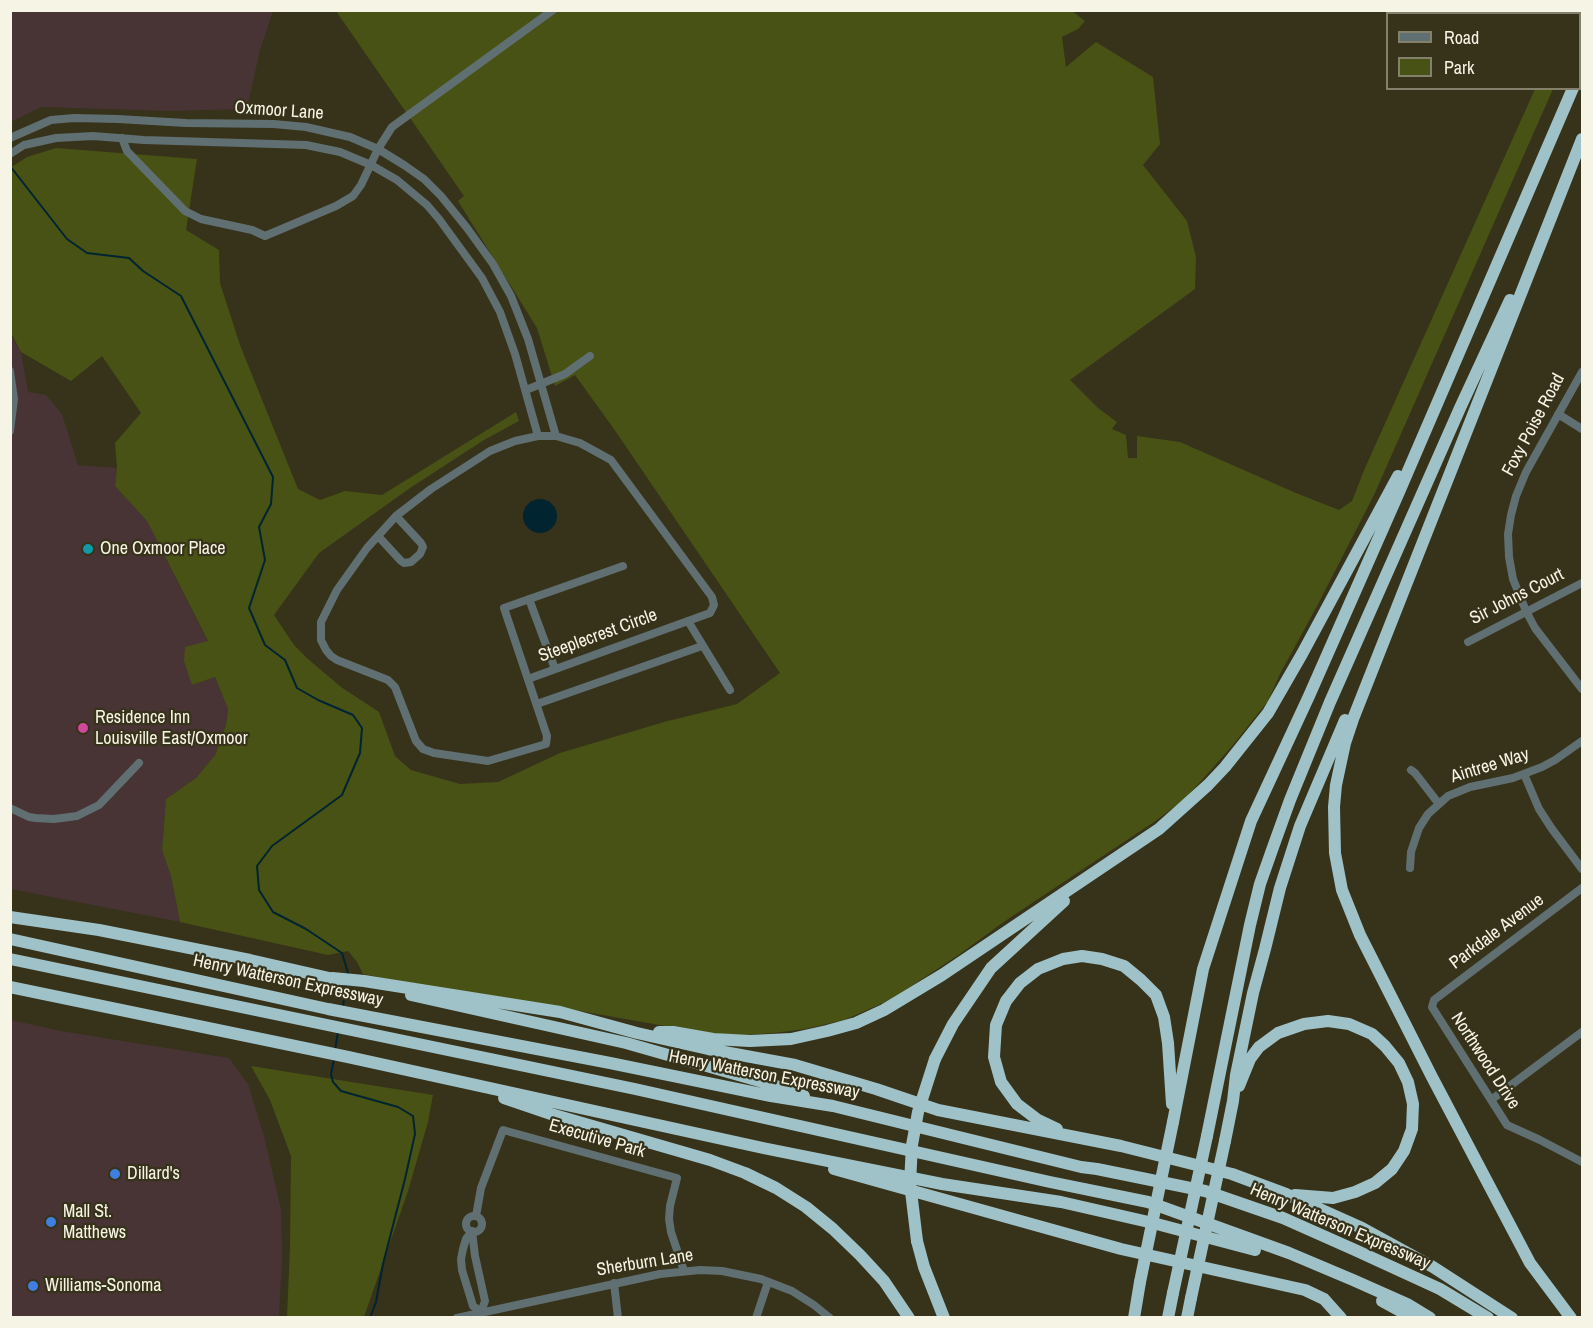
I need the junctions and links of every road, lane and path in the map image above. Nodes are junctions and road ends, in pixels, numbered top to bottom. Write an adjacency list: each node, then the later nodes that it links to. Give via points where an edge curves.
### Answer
1 (553, 10): 6 (street, via 392,128)
2 (1572, 90): 15 (highway)
3 (10, 138): 6 (street, Oxmoor Lane, via 51,120 118,119 294,125 338,134)
4 (122, 138): 7 (street, Oxmoor Lane, via 56,138 24,145); 8 (street, Oxmoor Lane, via 306,145 340,152); 8 (street, via 127,151 184,211 265,236 346,201 357,191)
5 (1582, 139): 9 (highway)
6 (378, 149): 8 (street); 13 (street, Oxmoor Lane, via 424,179 441,196 493,264 521,319)
7 (10, 154)
8 (371, 165): 14 (street, Oxmoor Lane, via 427,205 474,267 500,312)
9 (1566, 178): 21 (highway); 75 (highway, bridge, via 1330,702 1260,884)
10 (590, 356): 13 (street)
11 (10, 371): 18 (street, via 14,399)
12 (1582, 372): 16 (street, Foxy Poise Road)
13 (542, 384): 14 (street); 20 (street, Oxmoor Lane)
14 (526, 390): 19 (street, Oxmoor Lane)
15 (1434, 408): 42 (highway, via 1268,713 1208,785 1160,829); 58 (highway, via 1251,821 1203,969)
16 (1558, 414): 17 (street); 27 (street, Foxy Poise Road, via 1516,496 1508,534 1513,579)
17 (1582, 429)
18 (10, 430)
19 (538, 436): 20 (street, Steeplecrest Circle); 22 (street, Steeplecrest Circle, via 490,451)
20 (556, 436): 28 (street, Steeplecrest Circle, via 580,443 611,460 712,597 710,613)
21 (1440, 498): 56 (highway, via 1289,857 1253,993); 82 (highway, via 1345,743 1335,796 1335,853 1342,890 1360,935 1422,1059 1530,1263)
22 (396, 516): 23 (street, Steeplecrest Circle); 23 (street, via 421,543 420,554 404,563)
23 (378, 536): 35 (street, Steeplecrest Circle, via 337,590 321,622 321,640 331,656 388,680 395,687 416,741 434,753 488,761 546,744 548,736)
24 (623, 566): 26 (street)
25 (1582, 583): 27 (street, Sir Johns Court)
26 (529, 599): 31 (street); 32 (street, via 504,608)
27 (1526, 612): 29 (street, Sir Johns Court); 33 (street, Foxy Poise Road)
28 (688, 621): 30 (street); 31 (street, Steeplecrest Circle)
29 (1468, 642)
30 (702, 646): 34 (street); 35 (street)
31 (555, 669): 32 (street, Steeplecrest Circle)
32 (528, 679): 35 (street, Steeplecrest Circle)
33 (1582, 689)
34 (730, 690)
35 (537, 704)
36 (1582, 741): 39 (street, Aintree Way, via 1555,760)
37 (139, 763): 41 (street, via 99,805 77,816 36,818)
38 (1411, 770): 40 (street)
39 (1524, 774): 40 (street, Aintree Way, via 1461,790); 44 (street, via 1539,809)
40 (1439, 804): 43 (street, Aintree Way, via 1419,828)
41 (10, 808)
42 (1103, 866): 52 (highway, via 942,975 856,1023 792,1039 750,1041); 73 (highway, bridge, via 991,968 953,1024 935,1059 918,1112 910,1183 917,1241)
43 (1410, 868)
44 (1582, 869)
45 (1582, 888): 51 (street, Parkdale Avenue)
46 (10, 917): 49 (highway, via 99,930)
47 (10, 939): 57 (highway, Henry Watterson Expressway, via 327,1010)
48 (10, 959): 79 (highway, Henry Watterson Expressway, via 1148,1202 1289,1253)
49 (363, 983): 52 (highway, via 560,1012); 57 (highway, via 626,1043)
50 (10, 987): 54 (highway)
51 (1432, 1003): 55 (street, Northwood Drive, via 1434,1013)
52 (637, 1032): 59 (highway, via 795,1065 938,1110)
53 (1582, 1032): 55 (street)
54 (448, 1079): 60 (highway); 72 (highway, via 550,1114 710,1160 776,1188 806,1207 860,1255)
55 (1491, 1100): 61 (street, Northwood Drive, via 1507,1125)
56 (1233, 1101): 62 (highway, via 1259,1047 1304,1024 1349,1024 1372,1034 1399,1063 1413,1104 1412,1129 1392,1169 1375,1183 1333,1198); 76 (highway, bridge)
57 (833, 1106): 80 (highway, Henry Watterson Expressway, via 1081,1167 1205,1191 1304,1227 1440,1289)
58 (1173, 1122): 59 (highway, via 1168,1043 1156,995 1124,966 1082,956 1038,969 1020,983 996,1025 994,1057 1001,1082 1017,1104); 74 (highway, bridge)
59 (1075, 1137): 62 (highway, via 1232,1174)
60 (763, 1148): 77 (highway, via 1121,1249 1305,1290 1324,1299); 78 (highway, via 942,1184 1062,1202 1246,1246 1352,1285)
61 (1582, 1162)
62 (1286, 1194): 81 (highway, via 1372,1233)
63 (472, 1232): 64 (street, Executive Park, via 466,1222 476,1216 481,1188 503,1130 677,1178 669,1219); 67 (street, Executive Park, via 485,1300); 67 (street, Executive Park, via 466,1239 462,1270 473,1306)
64 (684, 1271): 65 (street, Sherburn Lane, via 722,1271); 66 (street, Sherburn Lane)
65 (768, 1282): 70 (street); 71 (street, Sherburn Lane, via 792,1291)
66 (614, 1283): 67 (street, Sherburn Lane); 69 (street)
67 (482, 1315): 68 (street, Sherburn Lane)
68 (457, 1317)
69 (618, 1317)
70 (756, 1317)
71 (830, 1317)
72 (909, 1317)
73 (944, 1317)
74 (1134, 1317)
75 (1168, 1317)
76 (1186, 1317)
77 (1341, 1317)
78 (1413, 1317)
79 (1430, 1317)
80 (1488, 1317)
81 (1512, 1317)
82 (1571, 1317)

